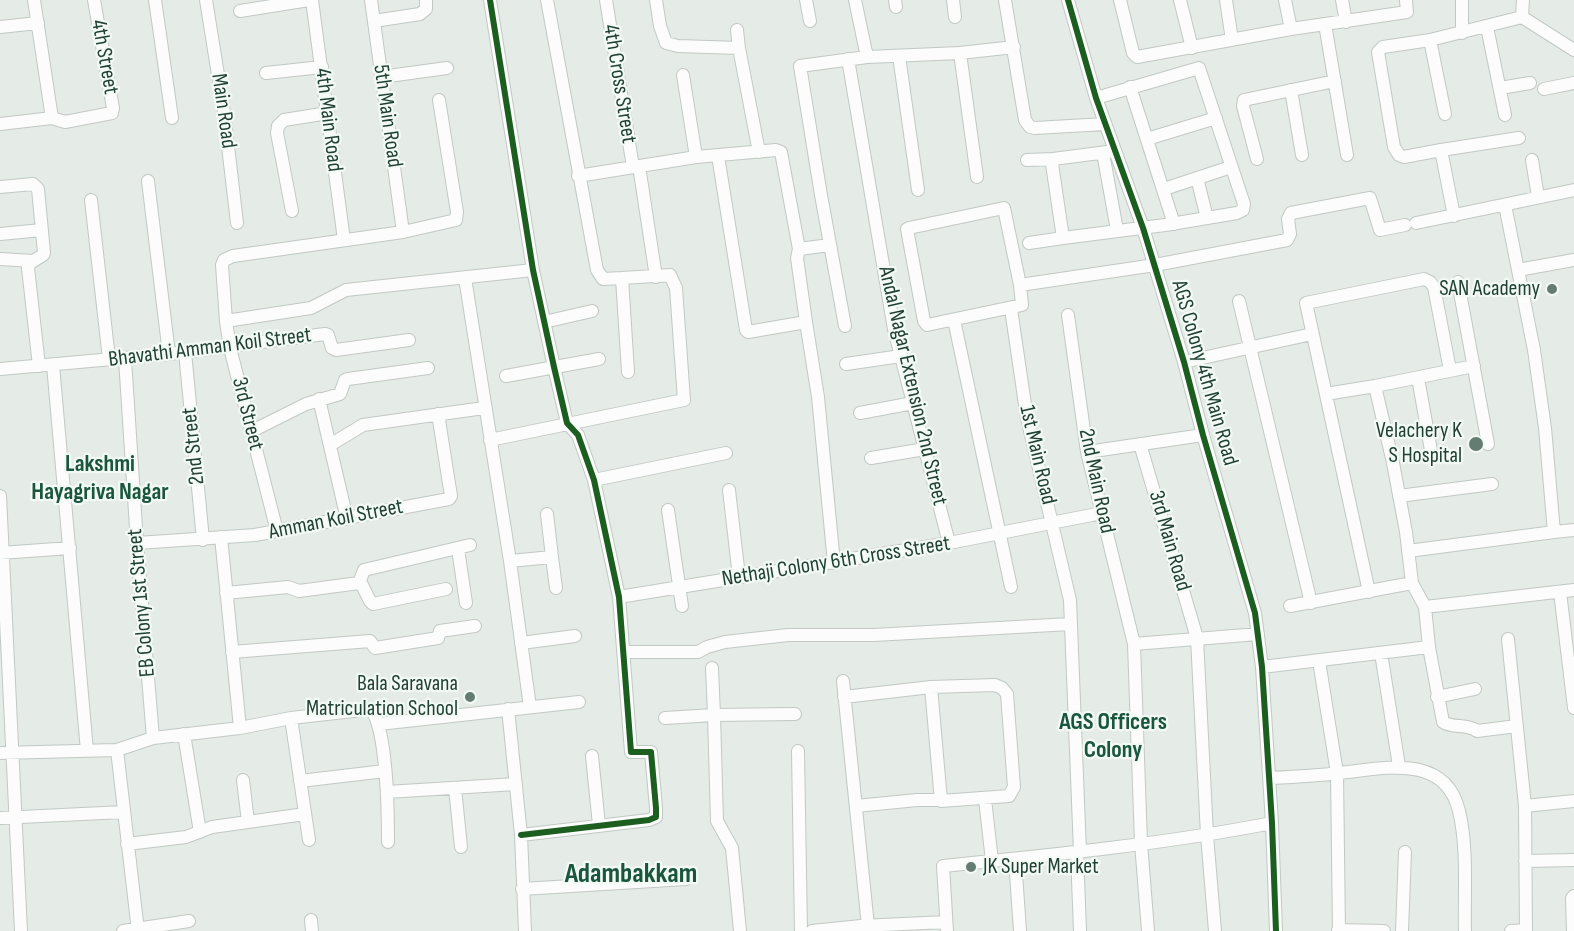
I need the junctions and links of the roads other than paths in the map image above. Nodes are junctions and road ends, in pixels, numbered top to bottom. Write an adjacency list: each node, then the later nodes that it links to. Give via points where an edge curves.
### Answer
1 (34, 0): 31 (street)
2 (94, 0): 65 (street, 4th Street, via 112,113 65,122)
3 (155, 0): 66 (street)
4 (206, 0): 99 (street, Main Road)
5 (311, 0): 25 (street); 48 (street, 4th Main Road)
6 (371, 0): 28 (street, 5th Main Road)
7 (426, 0): 28 (street, via 423,13)
8 (490, 0): 115 (street)
9 (546, 0): 85 (street)
10 (606, 0): 83 (street, 4th Cross Street)
11 (656, 0): 41 (street, via 666,43)
12 (806, 0): 29 (street)
13 (855, 0): 46 (street)
14 (953, 0): 26 (street)
15 (1005, 0): 40 (street)
16 (1068, 0): 60 (street)
17 (1120, 0): 42 (street, via 1135,57)
18 (1180, 0): 42 (street)
19 (1226, 0): 38 (street)
20 (1285, 0): 35 (street)
21 (1342, 0): 30 (street)
22 (1406, 0): 30 (street, via 1407,12)
23 (1462, 0): 37 (street)
24 (1523, 0): 27 (street)
25 (240, 11)
26 (955, 16)
27 (1522, 17): 34 (street); 43 (street)
28 (374, 21): 52 (street, 5th Main Road)
29 (810, 21)
30 (1346, 22): 32 (street)
31 (38, 23): 33 (street); 65 (street)
32 (1325, 24): 35 (street); 53 (street)
33 (0, 27)
34 (1487, 27): 37 (street); 57 (street)
35 (1290, 29): 38 (street)
36 (737, 30): 41 (street)
37 (1462, 33): 39 (street)
38 (1232, 40): 42 (street)
39 (1430, 40): 63 (street); 72 (street, via 1383,47 1378,59 1396,152 1404,157)
40 (1014, 47): 44 (street); 69 (street, via 1025,120 1030,127)
41 (739, 48): 73 (street)
42 (1192, 48)
43 (1574, 50)
44 (960, 53): 45 (street); 86 (street)
45 (899, 56): 46 (street); 91 (street)
46 (867, 57): 47 (street)
47 (848, 59): 109 (street, via 800,68); 137 (street, Andal Nagar Extension 2nd Street)
48 (322, 67): 50 (street); 62 (street, 4th Main Road)
49 (447, 68): 52 (street)
50 (266, 74)
51 (683, 75): 78 (street)
52 (381, 77): 104 (street, 5th Main Road)
53 (1335, 81): 59 (street); 75 (street)
54 (1530, 83): 57 (street)
55 (1574, 83): 58 (street)
56 (1130, 87): 60 (street); 67 (street, via 1199,68); 71 (street)
57 (1500, 88): 64 (street)
58 (1544, 88)
59 (1291, 90): 76 (street); 80 (street, via 1244,100)
60 (1096, 98): 69 (street)
61 (439, 100): 104 (street, via 457,217 453,222)
62 (328, 113): 96 (street, via 284,120 278,126); 107 (street, 4th Main Road)
63 (1445, 114)
64 (1505, 115)
65 (52, 118): 68 (street)
66 (172, 118)
67 (1216, 118): 71 (street); 84 (street)
68 (0, 124)
69 (1105, 124): 74 (street, AGS Colony 4th Main Road)
70 (1519, 138): 72 (street)
71 (1147, 139): 90 (street)
72 (1441, 150): 97 (street)
73 (759, 152): 77 (street); 110 (street, via 776,150 782,155)
74 (1109, 152): 79 (street); 101 (street, AGS Colony 4th Main Road); 103 (street)
75 (1347, 154)
76 (1302, 155)
77 (718, 156): 78 (street); 128 (street, via 746,330)
78 (696, 157): 83 (street)
79 (1053, 159): 81 (street); 106 (street)
80 (1257, 159)
81 (1027, 160)
82 (1532, 160): 93 (street)
83 (636, 167): 85 (street); 117 (street, 4th Cross Street)
84 (1231, 167): 87 (street); 98 (street, via 1243,210)
85 (578, 176): 119 (street, via 597,270 603,279)
86 (977, 177)
87 (1197, 178): 90 (street); 98 (street)
88 (148, 181): 136 (street)
89 (0, 187): 102 (street, via 33,184 38,189)
90 (1164, 189): 100 (street)
91 (918, 190)
92 (1574, 190): 93 (street)
93 (1538, 197): 95 (street)
94 (91, 200): 138 (street)
95 (1505, 205): 97 (street); 116 (street)
96 (292, 211)
97 (1454, 216): 114 (street, via 1380,230 1370,198 1291,213 1289,238)
98 (1207, 218): 100 (street)
99 (237, 223)
100 (1174, 224): 101 (street)
101 (1143, 228): 103 (street); 114 (street, AGS Colony 4th Main Road)
102 (42, 230): 105 (street); 113 (street, via 43,255)
103 (1117, 230): 106 (street)
104 (403, 232): 107 (street)
105 (0, 234)
106 (1063, 238): 108 (street)
107 (344, 240): 126 (street, 3rd Street, via 224,260)
108 (1029, 243)
109 (830, 245): 110 (street); 130 (street)
110 (799, 249): 128 (street)
111 (0, 259): 113 (street)
112 (1574, 260): 116 (street)
113 (30, 263): 144 (street)
114 (1155, 265): 121 (street); 141 (street, AGS Colony 4th Main Road)
115 (533, 270): 118 (street); 127 (street)
116 (1518, 270): 184 (street, via 1545,428)
117 (656, 277): 119 (street); 160 (street, via 670,275 676,288 684,400)
118 (465, 278): 126 (street, via 346,290 311,308); 157 (street)
119 (622, 278): 150 (street)
120 (1458, 282): 145 (street)
121 (1025, 284): 123 (street, via 1022,305); 129 (street, via 1004,208 909,228 924,321 929,325)
122 (1239, 301): 134 (street)
123 (1011, 309): 129 (street); 181 (street, 1st Main Road, via 1027,418)
124 (592, 311): 127 (street)
125 (1068, 315): 168 (street, 2nd Main Road)
126 (226, 321): 133 (street, 3rd Street)
127 (544, 322): 146 (street)
128 (807, 322): 195 (street)
129 (955, 324): 185 (street)
130 (845, 326)
131 (1312, 334): 134 (street); 149 (street, via 1306,303 1424,279 1434,287); 154 (street)
132 (409, 340): 133 (street, Bhavathi Amman Koil Street, via 336,350 325,334)
133 (230, 348): 135 (street, Bhavathi Amman Koil Street); 161 (street, 3rd Street)
134 (1250, 348): 141 (street); 209 (street)
135 (185, 352): 136 (street, Bhavathi Amman Koil Street); 187 (street, 2nd Street)
136 (169, 354): 139 (street, Bhavathi Amman Koil Street)
137 (902, 356): 142 (street); 156 (street, Andal Nagar Extension 2nd Street)
138 (109, 359): 139 (street, Bhavathi Amman Koil Street); 143 (street, Bhavathi Amman Koil Street)
139 (125, 359): 188 (street, EB Colony 1st Street)
140 (599, 359): 146 (street)
141 (1184, 362): 162 (street, AGS Colony 4th Main Road)
142 (846, 364)
143 (53, 365): 144 (street, Bhavathi Amman Koil Street); 190 (street)
144 (39, 366): 148 (street, Bhavathi Amman Koil Street)
145 (1474, 366): 149 (street); 165 (street)
146 (554, 367): 151 (street); 160 (street)
147 (428, 368): 155 (street, via 348,379 340,394)
148 (0, 369)
149 (1450, 370): 152 (street)
150 (628, 372)
151 (506, 376)
152 (1418, 378): 153 (street); 170 (street)
153 (1376, 386): 154 (street); 176 (street)
154 (1326, 394): 204 (street)
155 (319, 399): 161 (street); 166 (street)
156 (913, 403): 158 (street); 167 (street, Andal Nagar Extension 2nd Street)
157 (484, 408): 159 (street); 163 (street)
158 (860, 413)
159 (438, 414): 166 (street, via 363,425); 180 (street, Amman Koil Street, via 451,498)
160 (567, 423): 163 (street); 172 (street, via 578,435)
161 (252, 431): 183 (street, 3rd Street)
162 (1203, 435): 164 (street); 215 (street, AGS Colony 4th Main Road)
163 (490, 440): 194 (street)
164 (1140, 444): 168 (street); 217 (street, 3rd Main Road)
165 (1488, 444)
166 (330, 445): 180 (street)
167 (925, 449): 171 (street); 189 (street, Andal Nagar Extension 2nd Street)
168 (1087, 452): 178 (street, 2nd Main Road)
169 (726, 453): 172 (street)
170 (1432, 456)
171 (871, 458)
172 (594, 480): 207 (street)
173 (1492, 484): 176 (street)
174 (729, 490): 196 (street)
175 (0, 496): 192 (street)
176 (1399, 496): 191 (street)
177 (668, 510): 201 (street)
178 (1102, 513): 181 (street, Nethaji Colony 6th Cross Street); 220 (street, 2nd Main Road)
179 (547, 514): 193 (street)
180 (347, 519): 183 (street, Amman Koil Street)
181 (1052, 522): 185 (street, Nethaji Colony 6th Cross Street); 213 (street, 1st Main Road, via 1070,600)
182 (1574, 530): 184 (street)
183 (277, 531): 186 (street, Amman Koil Street)
184 (1554, 532): 191 (street)
185 (1000, 534): 189 (street, Nethaji Colony 6th Cross Street); 199 (street)
186 (221, 537): 187 (street, Amman Koil Street); 206 (street)
187 (203, 540): 188 (street, Amman Koil Street)
188 (137, 543): 245 (street, EB Colony 1st Street)
189 (949, 543): 195 (street, Nethaji Colony 6th Cross Street)
190 (70, 548): 192 (street); 247 (street)
191 (1408, 551): 198 (street)
192 (2, 553): 249 (street)
193 (552, 557): 194 (street); 200 (street)
194 (510, 561): 219 (street)
195 (834, 563): 196 (street, Nethaji Colony 6th Cross Street)
196 (739, 577): 201 (street, Nethaji Colony 6th Cross Street)
197 (361, 582): 202 (street, via 371,603); 206 (street, via 299,591 288,586); 208 (street, via 364,570 464,547)
198 (1412, 583): 204 (street); 212 (street)
199 (1011, 587)
200 (556, 588)
201 (679, 588): 207 (street, Nethaji Colony 6th Cross Street); 210 (street)
202 (446, 589)
203 (1574, 590): 205 (street)
204 (1369, 592): 209 (street)
205 (1560, 592): 212 (street); 235 (street)
206 (226, 593): 222 (street)
207 (619, 597): 223 (street)
208 (466, 603)
209 (1311, 603): 211 (street)
210 (682, 606)
211 (1290, 606)
212 (1425, 607): 221 (street)
213 (1071, 624): 223 (street, via 874,635 788,635 725,642 699,652); 280 (street, 1st Main Road)
214 (475, 626): 222 (street, via 440,631 438,638 375,648 370,641)
215 (1258, 634): 217 (street); 226 (street, AGS Colony 4th Main Road)
216 (575, 636): 219 (street)
217 (1197, 638): 220 (street); 274 (street, 3rd Main Road)
218 (1508, 639): 242 (street)
219 (521, 644): 234 (street)
220 (1134, 644): 277 (street, 2nd Main Road)
221 (1429, 647): 224 (street); 232 (street)
222 (232, 652): 243 (street)
223 (623, 652): 271 (street, via 631,752 651,752 656,817)
224 (1381, 653): 225 (street); 251 (street)
225 (1319, 661): 226 (street); 253 (street)
226 (1262, 667): 254 (street, AGS Colony 4th Main Road)
227 (712, 668): 237 (street)
228 (843, 681): 231 (street)
229 (931, 687): 231 (street); 260 (street, via 995,685 1006,694 1014,788 1009,796); 261 (street)
230 (1474, 689): 232 (street)
231 (844, 697): 263 (street)
232 (1437, 697): 242 (street, via 1443,722 1449,726 1477,731)
233 (579, 702): 234 (street)
234 (530, 707): 236 (street)
235 (1574, 708)
236 (508, 709): 241 (street); 257 (street)
237 (714, 714): 238 (street); 240 (street); 297 (street, via 717,820 732,849)
238 (795, 714)
239 (291, 718): 241 (street, via 371,709); 243 (street); 256 (street)
240 (665, 718)
241 (379, 724): 252 (street)
242 (1517, 726): 264 (street)
243 (240, 728): 244 (street)
244 (184, 734): 245 (street); 272 (street)
245 (153, 738): 246 (street)
246 (117, 750): 247 (street); 265 (street)
247 (87, 751): 249 (street)
248 (798, 751): 298 (street)
249 (6, 752): 267 (street)
250 (592, 756): 271 (street)
251 (1399, 766): 253 (street); 308 (street, via 1431,774 1453,793 1463,834)
252 (385, 771): 256 (street); 259 (street)
253 (1337, 773): 254 (street); 305 (street)
254 (1269, 778): 270 (street, AGS Colony 4th Main Road)
255 (243, 780): 269 (street)
256 (300, 781): 266 (street)
257 (516, 784): 258 (street); 273 (street)
258 (455, 788): 259 (street); 279 (street)
259 (387, 792): 276 (street)
260 (986, 799): 261 (street); 284 (street)
261 (941, 800): 263 (street)
262 (1574, 801): 264 (street)
263 (856, 806): 291 (street)
264 (1525, 807): 285 (street)
265 (124, 812): 267 (street); 278 (street)
266 (305, 814): 269 (street); 275 (street)
267 (15, 817): 268 (street); 294 (street)
268 (0, 818)
269 (248, 822): 272 (street)
270 (1272, 823): 274 (street); 304 (street, AGS Colony 4th Main Road)
271 (599, 825): 273 (street)
272 (200, 832): 278 (street)
273 (521, 835): 287 (street)
274 (1207, 836): 277 (street); 303 (street, 3rd Main Road)
275 (309, 840)
276 (388, 842)
277 (1141, 843): 280 (street); 302 (street, 2nd Main Road)
278 (127, 844): 292 (street)
279 (461, 847)
280 (1079, 852): 282 (street); 301 (street, 1st Main Road)
281 (1405, 852): 307 (street)
282 (1015, 859): 284 (street); 300 (street)
283 (1574, 860): 285 (street)
284 (992, 861): 290 (street, via 943,866)
285 (1525, 861): 293 (street)
286 (686, 879): 287 (street)
287 (522, 889): 296 (street)
288 (1574, 896): 310 (street)
289 (189, 921): 292 (street)
290 (946, 926): 291 (street)
291 (863, 928): 299 (street)
292 (138, 930): 295 (street)
293 (1526, 930): 309 (street)
294 (21, 931)
295 (123, 931)
296 (525, 931)
297 (740, 931)
298 (801, 931)
299 (812, 931)
300 (1020, 931)
301 (1080, 931)
302 (1148, 931)
303 (1215, 931)
304 (1276, 931)
305 (1338, 931): 306 (street)
306 (1384, 931)
307 (1402, 931)
308 (1465, 931)
309 (1511, 931)
310 (1573, 931)

